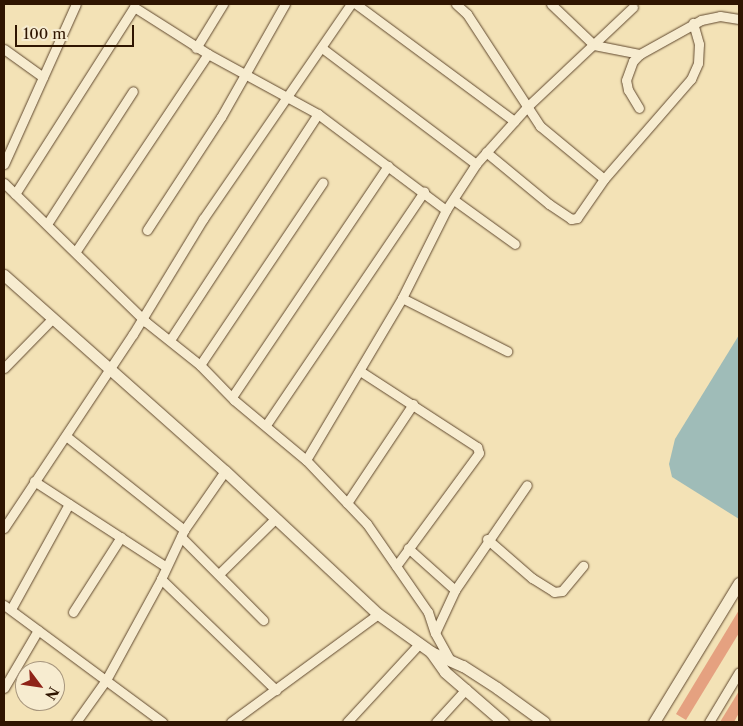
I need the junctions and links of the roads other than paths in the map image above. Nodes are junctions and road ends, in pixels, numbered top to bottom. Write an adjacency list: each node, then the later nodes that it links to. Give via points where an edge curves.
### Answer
1 (76, 4): 19 (street)
2 (222, 4): 13 (street)
3 (286, 4): 18 (street)
4 (351, 4): 14 (street)
5 (356, 4): 25 (street)
6 (456, 4): 22 (street, via 467,14)
7 (551, 4): 12 (street)
8 (133, 5): 13 (street); 34 (street)
9 (633, 7): 12 (street)
10 (739, 19): 11 (street, via 720,16)
11 (693, 23): 17 (street); 30 (street, via 699,44 698,63 691,79)
12 (594, 45): 17 (street); 22 (street)
13 (196, 48): 16 (street)
14 (322, 48): 21 (street); 28 (street)
15 (4, 49): 19 (street)
16 (208, 54): 18 (street); 40 (street)
17 (640, 54): 23 (street, via 633,61 626,80)
18 (246, 74): 21 (street); 38 (street, via 222,117)
19 (43, 77): 27 (street)
20 (133, 91): 37 (street)
21 (288, 97): 24 (street); 43 (street, via 203,219)
22 (526, 108): 25 (street); 30 (street, via 556,142)
23 (639, 108)
24 (318, 114): 29 (street); 45 (street)
25 (514, 121): 26 (street)
26 (486, 152): 28 (street); 30 (street, via 570,219 577,218)
27 (4, 164)
28 (476, 164): 35 (street)
29 (388, 166): 33 (street); 51 (street)
30 (604, 179)
31 (323, 182): 47 (street)
32 (4, 183): 34 (street)
33 (424, 192): 36 (street); 53 (street)
34 (15, 194): 37 (street)
35 (454, 200): 36 (street); 39 (street)
36 (446, 210): 42 (street)
37 (47, 224): 40 (street)
38 (147, 230)
39 (515, 244)
40 (76, 252): 43 (street)
41 (4, 275): 44 (street)
42 (402, 298): 46 (street); 50 (street)
43 (142, 318): 45 (street); 49 (street)
44 (51, 320): 48 (street); 49 (street)
45 (170, 340): 47 (street)
46 (507, 351)
47 (200, 365): 51 (street)
48 (4, 368)
49 (108, 370): 54 (street); 56 (street)
50 (360, 371): 52 (street); 55 (street)
51 (232, 397): 53 (street)
52 (413, 404): 59 (street); 66 (street, via 477,447 479,453)
53 (266, 425): 55 (street)
54 (66, 436): 57 (street); 63 (street)
55 (306, 460): 59 (street)
56 (226, 471): 61 (street); 63 (street)
57 (34, 481): 60 (street); 62 (street)
58 (526, 485): 65 (street)
59 (347, 503): 68 (street, via 379,539)
60 (69, 504): 64 (street); 74 (street)
61 (274, 519): 70 (street); 76 (street)
62 (4, 528)
63 (182, 533): 67 (street); 70 (street)
64 (120, 537): 67 (street); 75 (street)
65 (487, 539): 69 (street, via 532,578 554,592 562,591); 73 (street)
66 (408, 548): 68 (street); 73 (street)
67 (165, 566): 71 (street)
68 (396, 566): 79 (street, via 428,612)
69 (582, 566)
70 (220, 573): 77 (street)
71 (161, 579): 84 (street); 86 (street)
72 (739, 583): 95 (street)
73 (455, 590): 79 (street)
74 (7, 607): 78 (street)
75 (74, 612)
76 (378, 614): 80 (street); 86 (street)
77 (263, 620)
78 (38, 630): 84 (street); 85 (street)
79 (435, 633): 82 (street)
80 (419, 644): 81 (street); 91 (street)
81 (432, 652): 82 (street); 87 (street, via 445,672)
82 (450, 660): 94 (street, via 498,688)
83 (739, 672): 96 (street)
84 (106, 680): 88 (street); 89 (street)
85 (4, 688)
86 (276, 690): 90 (street)
87 (466, 690): 92 (street); 93 (street)
88 (76, 722)
89 (162, 722)
90 (230, 722)
91 (347, 722)
92 (436, 722)
93 (503, 722)
94 (544, 722)
95 (654, 722)
96 (709, 722)

